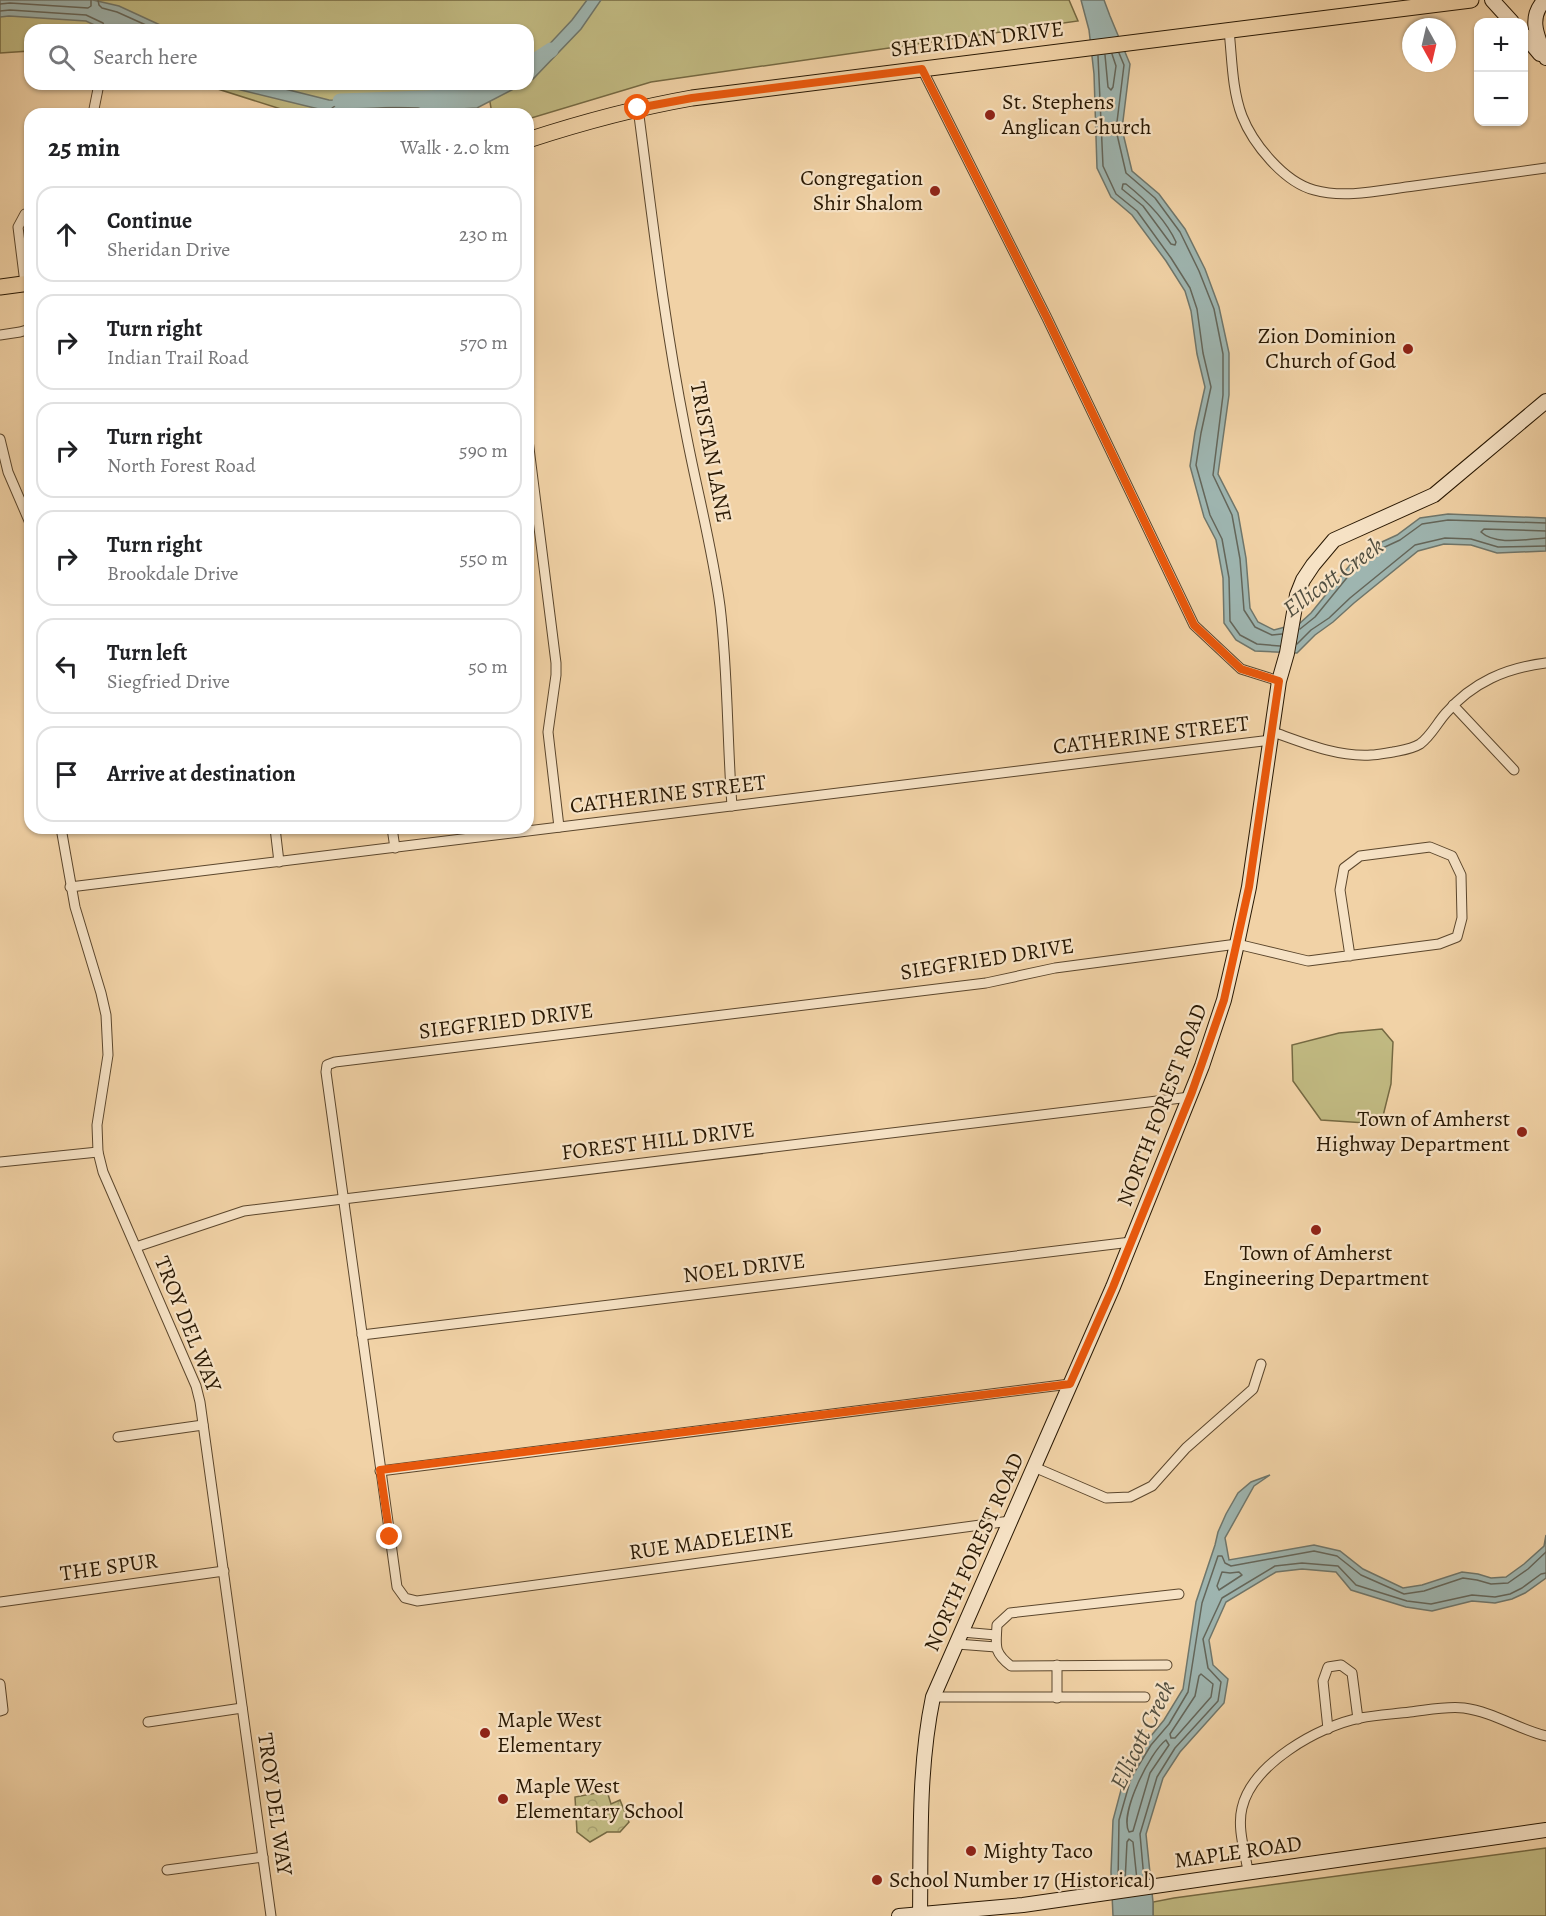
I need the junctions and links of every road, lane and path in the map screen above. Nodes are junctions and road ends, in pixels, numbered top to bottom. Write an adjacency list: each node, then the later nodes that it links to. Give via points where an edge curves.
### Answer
1 (1471, 0): 5 (main road, SHERIDAN DRIVE)
2 (1492, 0): 4 (street)
3 (1545, 0): 7 (street, via 1534,22)
4 (1508, 18)
5 (1229, 30): 8 (main road, SHERIDAN DRIVE); 13 (street, via 1238,103 1248,129 1268,157 1305,187 1328,193 1370,192)
6 (1528, 39): 7 (street)
7 (1546, 59)
8 (922, 69): 11 (main road, SHERIDAN DRIVE); 26 (street, via 1194,625 1241,669)
9 (98, 90): 10 (street)
10 (94, 108)
11 (638, 108): 12 (main road, SHERIDAN DRIVE); 30 (street, TRISTAN LANE, via 674,366 720,606)
12 (534, 138)
13 (1546, 168)
14 (24, 216): 15 (street, via 18,227)
15 (24, 264)
16 (24, 283): 17 (main road)
17 (0, 286)
18 (24, 330): 19 (street)
19 (0, 334): 20 (street)
20 (0, 342)
21 (1546, 400): 26 (street, NORTH FOREST ROAD, via 1434,495 1334,540 1303,580)
22 (0, 439): 24 (street, via 8,472)
23 (534, 488): 31 (street, via 556,663 548,732)
24 (24, 509)
25 (1546, 663): 27 (street, via 1500,673)
26 (1279, 681): 28 (street, NORTH FOREST ROAD)
27 (1453, 705): 28 (street, via 1422,743 1408,750 1370,755); 29 (street)
28 (1272, 736): 30 (street, CATHERINE STREET); 40 (street, NORTH FOREST ROAD)
29 (1514, 770)
30 (732, 806): 31 (street, CATHERINE STREET)
31 (558, 827): 32 (street, CATHERINE STREET)
32 (534, 830)
33 (63, 834): 39 (street, TROY DEL WAY)
34 (276, 834): 38 (street)
35 (393, 834): 37 (street)
36 (504, 834): 37 (street, CATHERINE STREET)
37 (395, 848): 38 (street, CATHERINE STREET)
38 (279, 862): 39 (street, CATHERINE STREET)
39 (70, 887): 43 (street, TROY DEL WAY, via 106,1015 108,1055 97,1125)
40 (1238, 944): 41 (street, via 1308,961); 42 (street, NORTH FOREST ROAD, via 1224,1000); 45 (street, SIEGFRIED DRIVE, via 1055,968 986,982 335,1062 327,1065 326,1072)
41 (1350, 956): 41 (street, via 1340,890 1344,868 1360,856 1430,847 1452,856 1461,875 1462,918 1457,937 1439,944)
42 (1190, 1097): 45 (street, FOREST HILL DRIVE); 46 (street, NORTH FOREST ROAD)
43 (99, 1152): 44 (street); 47 (street, TROY DEL WAY, via 103,1172)
44 (0, 1162)
45 (343, 1199): 47 (street, FOREST HILL DRIVE, via 244,1211); 48 (street, SIEGFRIED DRIVE)
46 (1131, 1242): 48 (street, NOEL DRIVE); 50 (street, NORTH FOREST ROAD)
47 (136, 1247): 51 (street, TROY DEL WAY, via 196,1386)
48 (362, 1335): 54 (street, SIEGFRIED DRIVE)
49 (1261, 1364): 53 (street, via 1253,1389 1186,1448 1152,1486 1130,1497 1106,1498)
50 (1070, 1384): 53 (street, NORTH FOREST ROAD); 54 (street)
51 (203, 1425): 52 (street); 56 (street, TROY DEL WAY)
52 (118, 1437)
53 (1034, 1467): 55 (street, NORTH FOREST ROAD)
54 (380, 1470): 59 (street, SIEGFRIED DRIVE, via 398,1587 405,1598)
55 (1010, 1521): 59 (street, RUE MADELEINE); 61 (street, NORTH FOREST ROAD)
56 (224, 1571): 58 (street, THE SPUR); 69 (street, TROY DEL WAY)
57 (1179, 1594): 60 (street, via 1010,1613 997,1625)
58 (0, 1602)
59 (417, 1602)
60 (996, 1635): 61 (street); 62 (street)
61 (959, 1638): 62 (street); 66 (street, NORTH FOREST ROAD)
62 (996, 1647): 63 (street, via 999,1657 1011,1666)
63 (1057, 1665): 64 (street); 68 (street)
64 (1167, 1665)
65 (0, 1684): 70 (street)
66 (933, 1697): 68 (street); 79 (street, NORTH FOREST ROAD, via 923,1769)
67 (1145, 1697): 68 (street)
68 (1057, 1698)
69 (242, 1708): 72 (street); 76 (street, TROY DEL WAY)
70 (0, 1711)
71 (1358, 1719): 73 (street); 73 (street, via 1352,1673 1341,1665 1328,1667 1323,1681); 74 (street, via 1451,1707 1488,1714)
72 (148, 1722)
73 (1328, 1729): 78 (street, via 1282,1754 1245,1798 1241,1822)
74 (1546, 1736)
75 (1546, 1830): 78 (street, MAPLE ROAD)
76 (263, 1857): 77 (street); 80 (street, TROY DEL WAY)
77 (167, 1870)
78 (1248, 1871): 79 (street, MAPLE ROAD, via 1023,1905)
79 (920, 1915): 81 (street, MAPLE ROAD)
80 (271, 1916)
81 (899, 1916)

